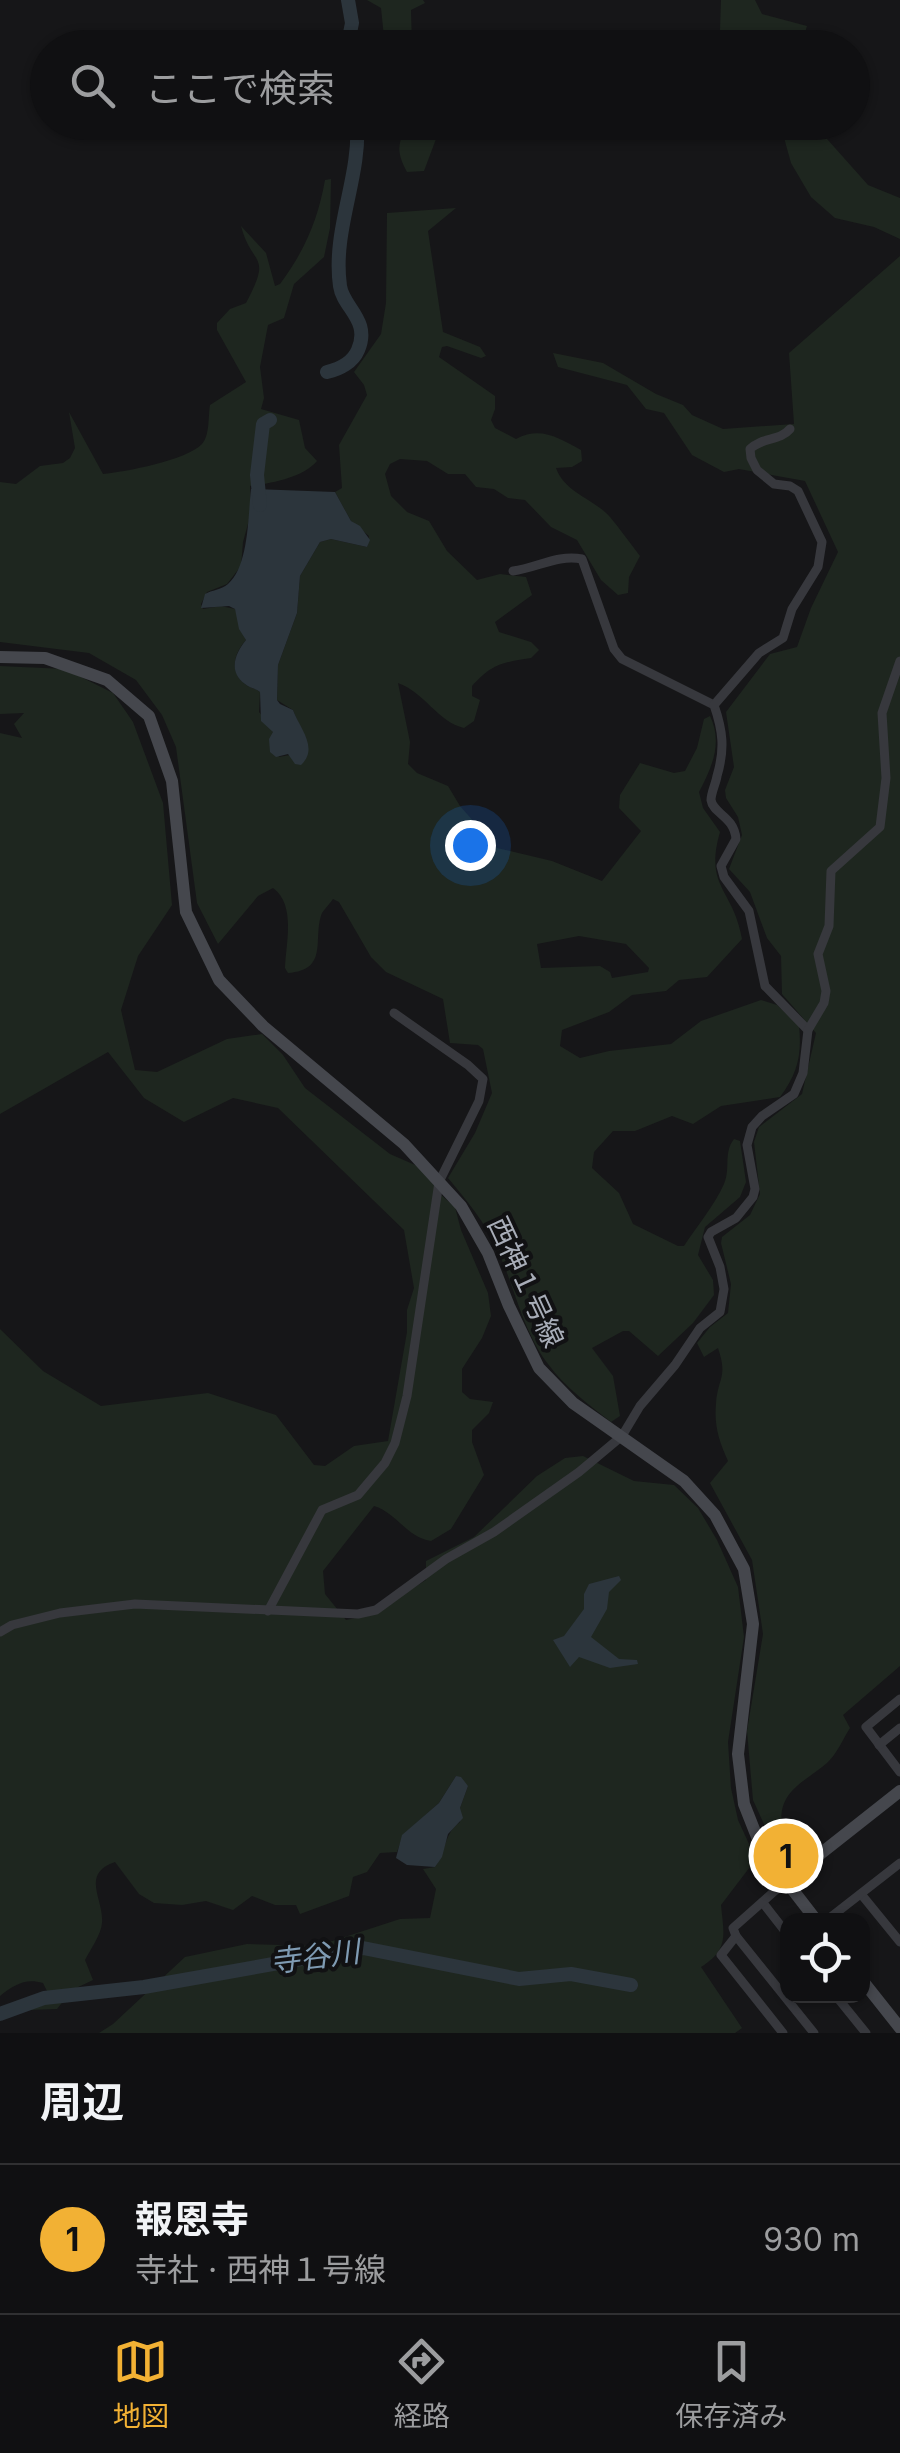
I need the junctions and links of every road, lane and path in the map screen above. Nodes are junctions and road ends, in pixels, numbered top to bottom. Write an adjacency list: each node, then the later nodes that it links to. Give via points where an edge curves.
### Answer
1 (790, 429): 5 (street, via 757,442 751,458 774,484 798,492 820,534 818,567 783,638 759,653)
2 (513, 572): 5 (street, via 582,559 622,659)
3 (0, 657): 8 (street, 西神１号線, via 45,658 106,680 149,716 172,781 186,912 219,980)
4 (900, 661): 7 (street, via 882,713 886,778 880,827 831,871 828,926 818,954 826,991)
5 (714, 705): 7 (street, via 724,738 711,797 735,826 736,838 721,866 724,878 748,911 766,986)
6 (394, 1012): 8 (street, via 483,1079 479,1101)
7 (808, 1030): 9 (street, via 796,1090 762,1116 748,1139 753,1197 708,1238 724,1289 720,1312 700,1328)
8 (438, 1182): 9 (street, 西神１号線, via 488,1253 539,1368 573,1403); 10 (street, via 395,1443 358,1495 322,1510)
9 (622, 1436): 10 (street, via 376,1610); 18 (street, 西神１号線, via 684,1481 716,1515 744,1569 753,1624 740,1786 759,1842)
10 (268, 1612): 11 (street, via 135,1604 60,1614)
11 (0, 1632)
12 (900, 1698): 14 (street, via 866,1727)
13 (900, 1728): 14 (street)
14 (879, 1745): 15 (street)
15 (900, 1772)
16 (900, 1791): 18 (street)
17 (900, 1863): 19 (street)
18 (786, 1881): 20 (street); 21 (street, 西神１号線)
19 (861, 1894): 22 (street); 25 (street)
20 (762, 1903): 23 (street); 24 (street, via 734,1928)
21 (811, 1913)
22 (835, 1913)
23 (780, 1924)
24 (736, 1936): 29 (street, via 721,1954); 30 (street)
25 (900, 1942)
26 (870, 1990): 28 (street)
27 (842, 2003): 31 (street)
28 (900, 2028)
29 (783, 2033)
30 (814, 2033)
31 (866, 2033)

